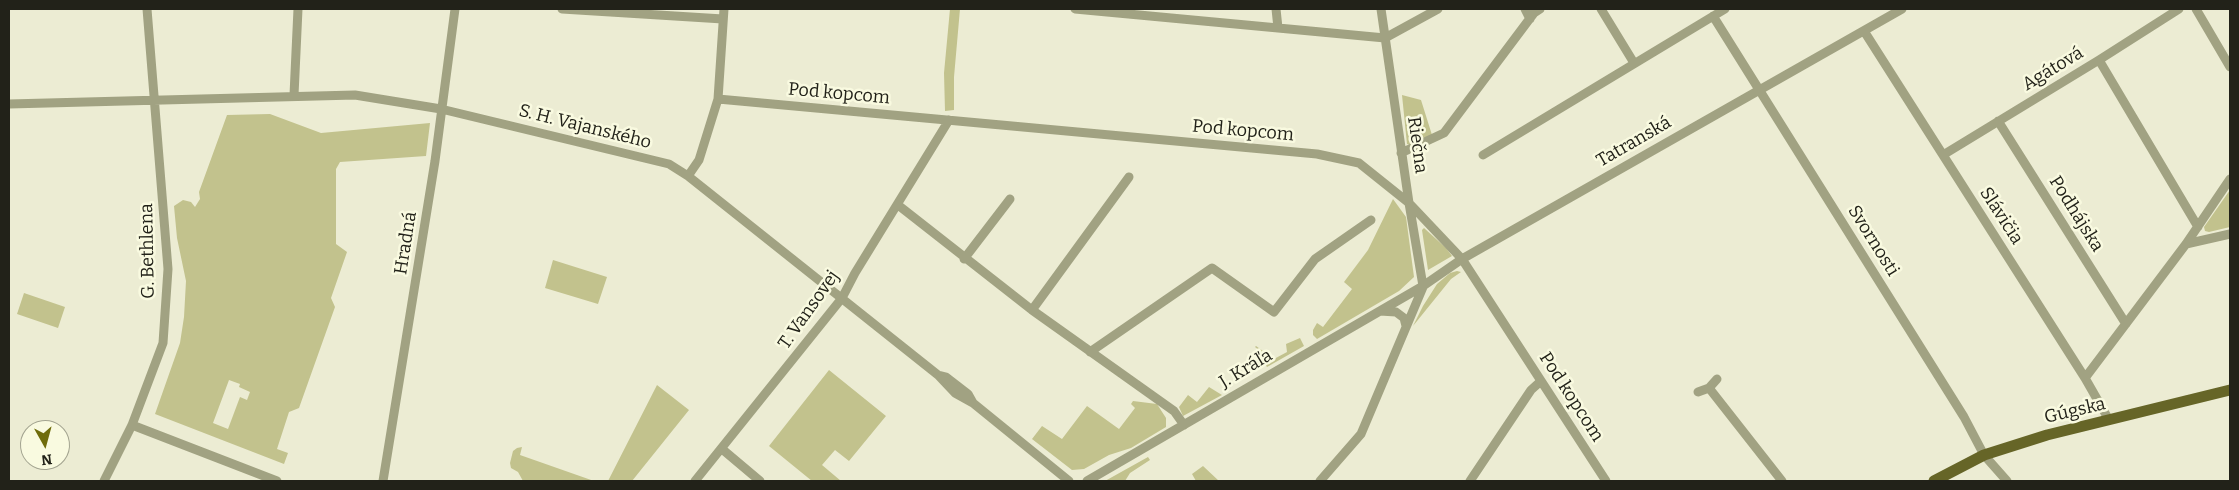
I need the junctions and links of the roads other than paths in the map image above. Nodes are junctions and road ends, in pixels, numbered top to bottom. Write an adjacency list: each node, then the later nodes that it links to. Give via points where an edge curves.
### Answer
1 (147, 9): 32 (street, G. Bethlena)
2 (298, 9): 30 (street)
3 (455, 9): 34 (street, Hradná)
4 (562, 9): 18 (street)
5 (724, 9): 21 (street)
6 (1075, 9): 19 (street)
7 (1276, 9): 23 (street)
8 (1381, 9): 25 (street, Riečna)
9 (1438, 9): 25 (street)
10 (1525, 9): 22 (street)
11 (1540, 9): 22 (street)
12 (1601, 9): 27 (street)
13 (1705, 9): 20 (street, Svornosti)
14 (1724, 9): 20 (street)
15 (1902, 9): 24 (street, Tatranská)
16 (2179, 9): 26 (street, Agátová)
17 (2196, 9): 28 (street)
18 (588, 10): 21 (street)
19 (1168, 13): 23 (street)
20 (1712, 17): 27 (street); 29 (street, Svornosti)
21 (723, 19): 31 (street)
22 (1530, 19): 37 (street, via 1444,133)
23 (1278, 28): 25 (street)
24 (1864, 31): 29 (street, Tatranská); 39 (street, Slávičia)
25 (1385, 38): 37 (street, Riečna)
26 (2098, 60): 36 (street, Agátová); 47 (street)
27 (1634, 63): 38 (street)
28 (2230, 67)
29 (1759, 90): 51 (street, Tatranská); 69 (street, Svornosti, via 1964,417)
30 (294, 95): 32 (street, S. H. Vajanského); 34 (street, S. H. Vajanského, via 355,95)
31 (718, 99): 35 (street, Pod kopcom); 40 (street, via 699,160)
32 (154, 100): 33 (street, S. H. Vajanského); 67 (street, G. Bethlena, via 168,269 164,334)
33 (9, 104)
34 (441, 109): 40 (street, S. H. Vajanského, via 669,164); 72 (street, Hradná, via 434,171)
35 (949, 120): 44 (street, Pod kopcom, via 1317,154 1359,163); 45 (street, T. Vansovej)
36 (1998, 121): 39 (street, Agátová); 56 (street, Podhájska)
37 (1401, 153): 44 (street, Riečna)
38 (1483, 155)
39 (1943, 155): 59 (street, Slávičia)
40 (688, 176): 53 (street, S. H. Vajanského)
41 (1128, 177): 54 (street)
42 (2230, 179): 47 (street)
43 (1010, 199): 50 (street)
44 (1409, 203): 51 (street, Pod kopcom); 52 (street, Riečna)
45 (898, 204): 50 (street); 53 (street, T. Vansovej)
46 (1370, 220): 58 (street, via 1315,259 1274,312 1212,268)
47 (2198, 227): 49 (street)
48 (2230, 234): 49 (street)
49 (2186, 244): 56 (street)
50 (964, 259): 54 (street)
51 (1462, 259): 52 (street, Tatranská); 61 (street, Pod kopcom)
52 (1423, 286): 55 (street, J. Kráľa); 57 (street)
53 (842, 298): 68 (street, T. Vansovej); 75 (street, S. H. Vajanského, via 938,375 955,393)
54 (1032, 310): 58 (street)
55 (1380, 311): 57 (street, via 1396,312 1404,318); 66 (street, J. Kráľa)
56 (2126, 324): 59 (street)
57 (1406, 326): 77 (street, via 1361,434)
58 (1090, 352): 66 (street, via 1174,411)
59 (2085, 378): 65 (street, Slávičia)
60 (1716, 379): 62 (street)
61 (1541, 381): 78 (street, via 1531,390); 79 (street, Pod kopcom)
62 (1709, 388): 64 (street); 80 (street)
63 (2230, 390): 65 (main road, Gúgska)
64 (1698, 392)
65 (2109, 420): 69 (main road, Gúgska)
66 (1184, 425): 76 (street, J. Kráľa)
67 (132, 426): 70 (street, G. Bethlena); 71 (street)
68 (722, 449): 73 (street, T. Vansovej); 74 (street)
69 (1984, 455): 81 (main road, Gúgska); 82 (street, Svornosti)
70 (104, 481)
71 (277, 481)
72 (383, 481)
73 (696, 481)
74 (760, 481)
75 (1069, 481)
76 (1086, 481)
77 (1320, 481)
78 (1470, 481)
79 (1606, 481)
80 (1782, 481)
81 (1934, 481)
82 (2007, 481)

